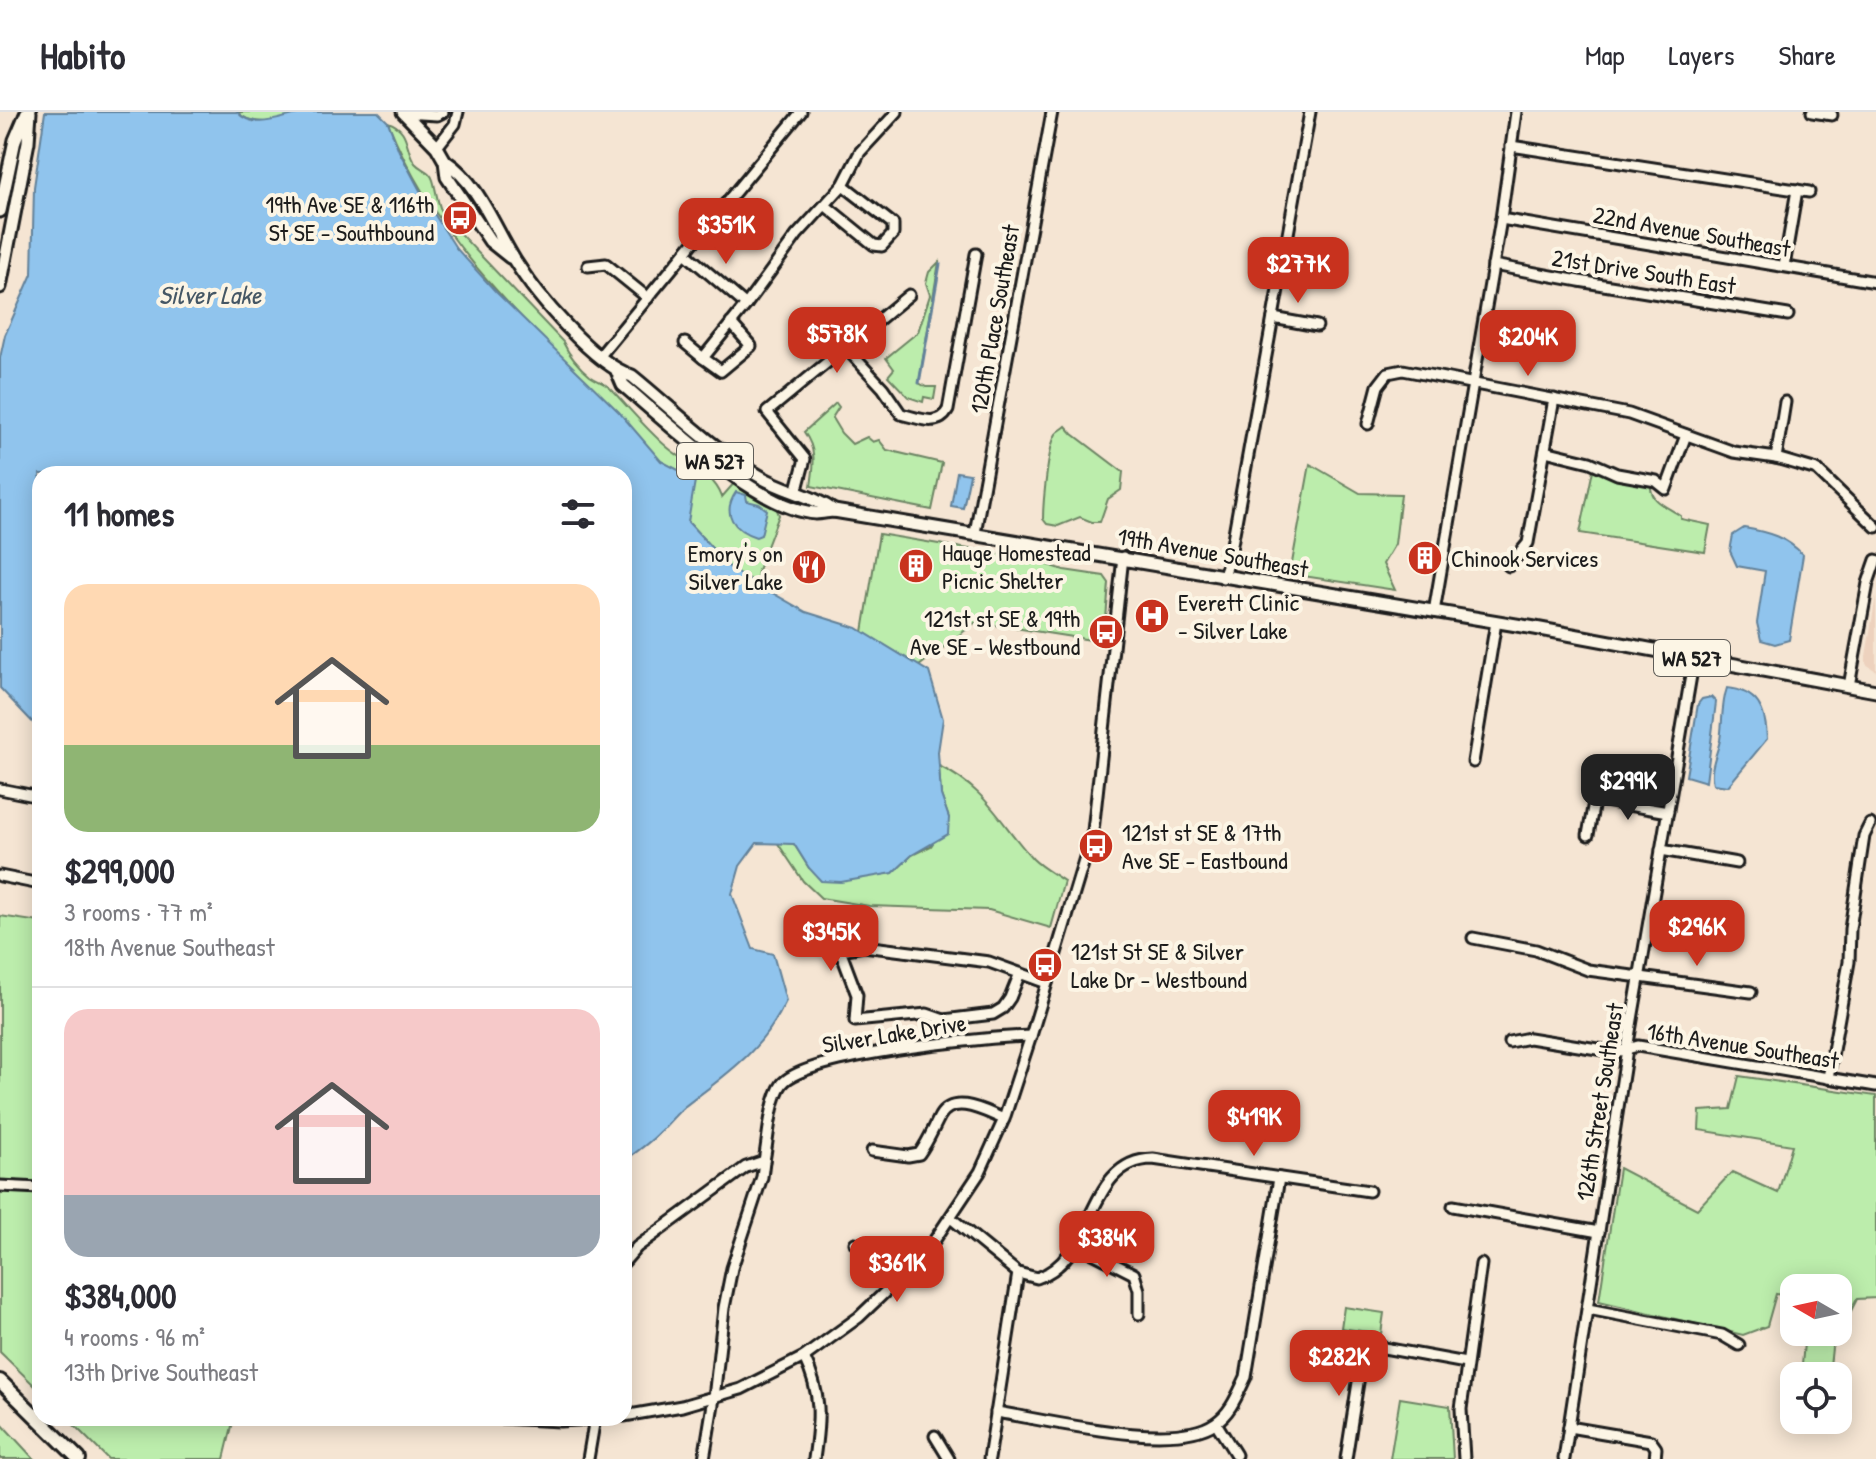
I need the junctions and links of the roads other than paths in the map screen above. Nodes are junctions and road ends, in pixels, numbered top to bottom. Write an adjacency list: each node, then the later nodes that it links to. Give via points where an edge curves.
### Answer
1 (28, 112): 18 (main road, via 15,140); 26 (main road, via 28,142)
2 (404, 112): 3 (street); 13 (main road, 19th Avenue Southeast / WA 527)
3 (443, 112)
4 (458, 112): 13 (street)
5 (801, 112): 20 (street)
6 (897, 112): 14 (street, via 860,152)
7 (1052, 112): 49 (street, 120th Place Southeast)
8 (1310, 112): 31 (street)
9 (1516, 112): 12 (street)
10 (1812, 112): 11 (street)
11 (1832, 115)
12 (1511, 146): 15 (street); 19 (street)
13 (437, 147): 36 (main road, 19th Avenue Southeast / WA 527, via 459,170 513,259)
14 (843, 185): 17 (street); 17 (street, via 893,224 893,234 882,246 874,245)
15 (1797, 190): 16 (street); 24 (street)
16 (1809, 192)
17 (826, 206): 29 (street, via 797,235)
18 (0, 211)
19 (1501, 219): 22 (street); 24 (street, 22nd Avenue Southeast)
20 (685, 253): 28 (street); 29 (street)
21 (976, 254): 35 (street, via 944,417 936,421 901,414)
22 (1493, 265): 30 (street, 21st Drive South East); 39 (street)
23 (588, 266): 28 (street, via 606,264)
24 (1784, 266): 25 (street, 22nd Avenue Southeast)
25 (1876, 282)
26 (0, 287)
27 (909, 295): 35 (street)
28 (648, 298): 36 (street)
29 (746, 305): 32 (street)
30 (1788, 315)
31 (1273, 318): 33 (street); 53 (street)
32 (731, 323): 37 (street); 37 (street, via 749,342 749,350 721,371)
33 (1317, 326)
34 (685, 343): 37 (street)
35 (845, 347): 46 (street, via 767,412 805,459)
36 (599, 357): 38 (main road, 19th Avenue Southeast / WA 527)
37 (703, 358)
38 (617, 371): 46 (main road, 19th Avenue Southeast / WA 527, via 632,376 738,463); 47 (main road, 19th Avenue Southeast / WA 527, via 623,385 750,486 793,507)
39 (1472, 383): 40 (street); 42 (street, via 1403,370 1388,373 1378,386); 54 (street)
40 (1554, 399): 43 (street, via 1629,414); 44 (street)
41 (1785, 402): 45 (street)
42 (1368, 424)
43 (1686, 435): 44 (street, via 1666,489 1656,481); 45 (street, via 1734,452)
44 (1545, 451): 52 (street, via 1528,543)
45 (1776, 458): 48 (street, via 1817,470)
46 (796, 493): 47 (main road, 19th Avenue Southeast / WA 527)
47 (834, 511): 49 (main road, 19th Avenue Southeast / WA 527)
48 (1876, 527)
49 (975, 533): 50 (main road, 19th Avenue Southeast / WA 527)
50 (1123, 557): 53 (main road, 19th Avenue Southeast / WA 527); 74 (street, via 1093,831)
51 (1876, 560): 57 (street)
52 (1509, 566)
53 (1223, 578): 54 (main road, 19th Avenue Southeast / WA 527)
54 (1434, 612): 55 (main road, 19th Avenue Southeast / WA 527)
55 (1496, 622): 56 (main road, 19th Avenue Southeast / WA 527); 59 (street)
56 (1694, 658): 57 (main road, WA 527); 64 (street, 126th Street Southeast)
57 (1849, 686): 58 (main road, WA 527)
58 (1876, 691)
59 (1473, 762)
60 (1601, 763): 63 (street)
61 (0, 789): 62 (street)
62 (32, 795)
63 (1594, 799): 64 (street); 66 (street)
64 (1668, 812): 67 (street, 126th Street Southeast)
65 (1870, 824): 79 (street)
66 (1588, 835)
67 (1661, 850): 68 (street); 73 (street, 126th Street Southeast)
68 (1737, 863)
69 (0, 876): 70 (street)
70 (32, 882)
71 (1473, 938): 73 (street, via 1536,950 1588,970)
72 (1020, 973): 72 (street, via 989,962 911,952 864,946 840,950 857,995 855,1021 993,1014 1010,998); 74 (street)
73 (1640, 977): 75 (street); 78 (street, 126th Street Southeast)
74 (1047, 983): 76 (street)
75 (1751, 992)
76 (1031, 1036): 81 (street); 83 (street, Silver Lake Drive, via 840,1059 789,1077 776,1096)
77 (1509, 1042): 78 (street, 16th Avenue Southeast, via 1529,1038 1616,1052)
78 (1627, 1049): 79 (street, 16th Avenue Southeast, via 1638,1046); 90 (street, 126th Street Southeast)
79 (1828, 1078): 80 (street, 16th Avenue Southeast)
80 (1876, 1086)
81 (1004, 1119): 82 (street, via 969,1105 950,1107 942,1111 919,1154); 89 (street)
82 (872, 1151)
83 (764, 1161): 93 (street, via 746,1167); 104 (street, Silver Lake Drive, via 732,1268)
84 (1279, 1178): 87 (street); 92 (street, via 1137,1159 1112,1175); 109 (street, via 1246,1377)
85 (0, 1186): 86 (street)
86 (32, 1188)
87 (1369, 1191)
88 (1453, 1206): 90 (street)
89 (952, 1219): 95 (street); 96 (street)
90 (1599, 1232): 97 (street, 126th Street Southeast)
91 (855, 1243): 96 (street)
92 (1075, 1244): 95 (street, via 1049,1274 1037,1278); 98 (street, via 1134,1274)
93 (632, 1253)
94 (1481, 1264): 101 (street)
95 (1018, 1273): 105 (street)
96 (901, 1279): 100 (street)
97 (1588, 1309): 99 (street, via 1722,1335); 113 (street, 126th Street Southeast)
98 (1139, 1314)
99 (1739, 1345)
100 (804, 1357): 104 (street); 120 (street, via 817,1383)
101 (1466, 1363): 123 (street, via 1373,1346 1366,1351); 124 (street, via 1461,1409)
102 (0, 1381): 106 (highway)
103 (0, 1389): 108 (highway)
104 (714, 1398): 107 (street); 119 (street, Silver Lake Drive)
105 (996, 1412): 109 (street, via 1153,1436); 122 (street)
106 (32, 1413)
107 (632, 1415)
108 (32, 1418)
109 (1216, 1423): 116 (street)
110 (41, 1426): 117 (highway)
111 (45, 1426): 117 (highway)
112 (594, 1426): 118 (street)
113 (1569, 1427): 115 (street, via 1651,1441); 125 (street, 126th Street Southeast)
114 (935, 1436): 121 (street)
115 (1656, 1454)
116 (1236, 1455)
117 (78, 1459)
118 (588, 1459)
119 (704, 1459)
120 (814, 1459)
121 (949, 1459)
122 (989, 1459)
123 (1346, 1459)
124 (1464, 1459)
125 (1564, 1459)

